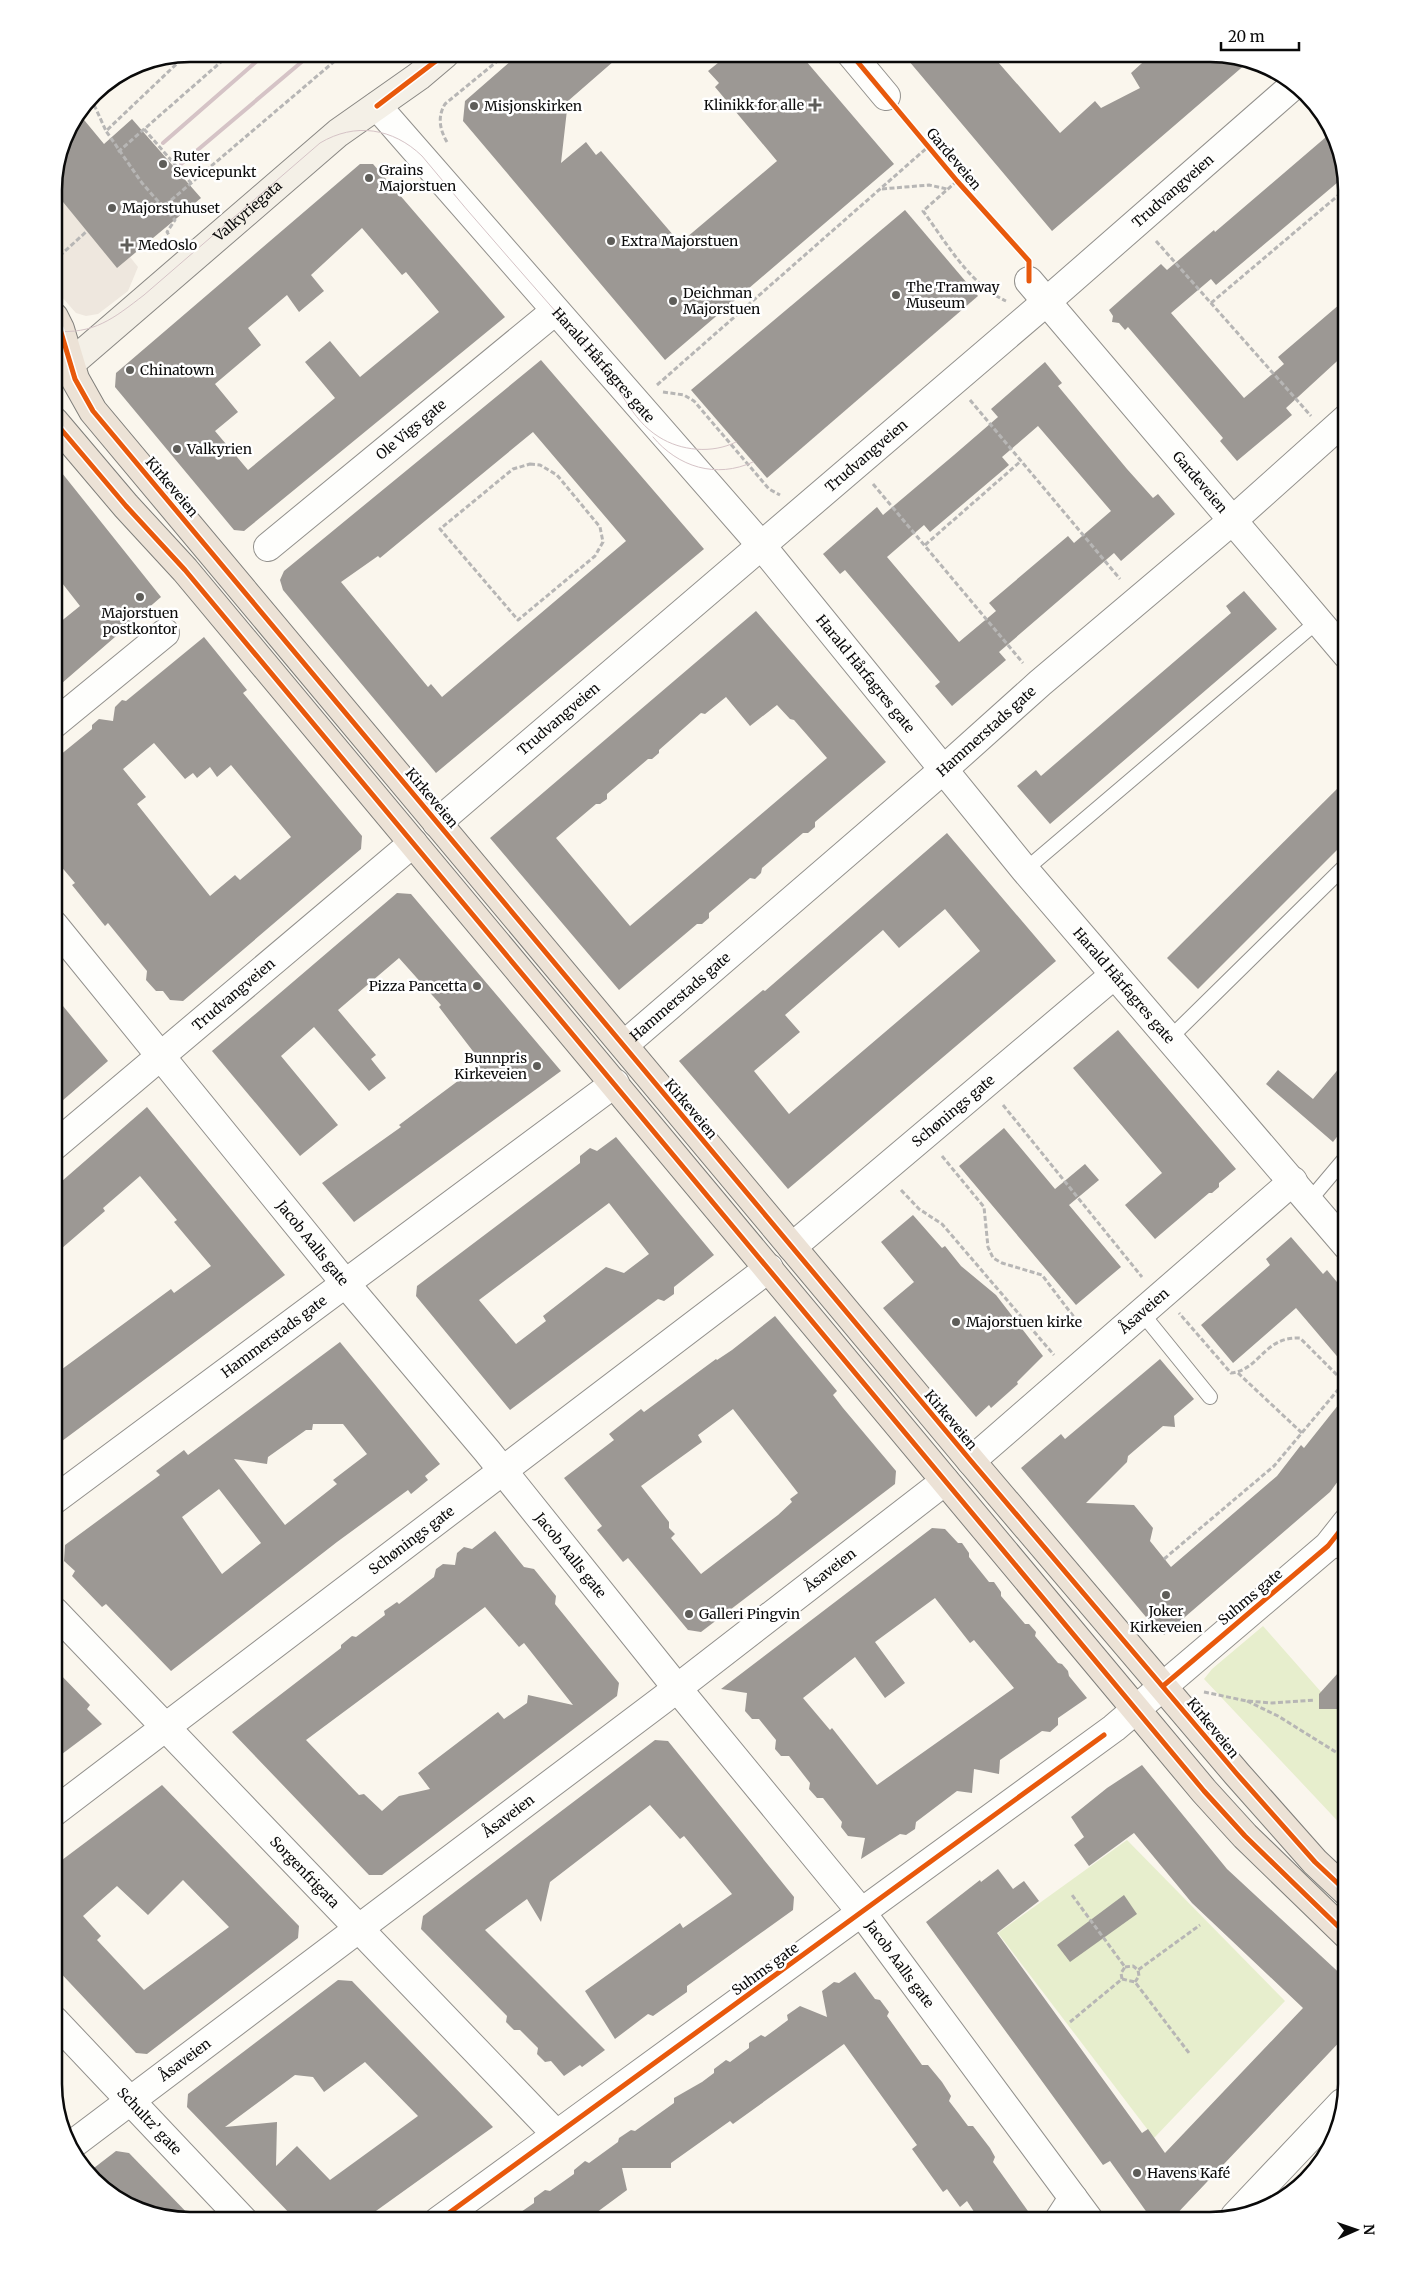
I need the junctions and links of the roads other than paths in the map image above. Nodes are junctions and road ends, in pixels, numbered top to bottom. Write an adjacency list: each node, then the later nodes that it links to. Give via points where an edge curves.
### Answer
1 (433, 63): 5 (main road, Valkyriegata)
2 (858, 63): 4 (street)
3 (1289, 89): 6 (street, Trudvangveien)
4 (886, 96)
5 (377, 106): 7 (street, Harald Hårfagres gate); 8 (main road, Valkyriegata, via 338,133)
6 (1038, 292): 12 (street, Gardeveien); 13 (street, Trudvangveien)
7 (555, 311): 13 (street, Harald Hårfagres gate); 14 (street, Ole Vigs gate)
8 (63, 363)
9 (63, 371): 20 (main road, Kirkeveien)
10 (1338, 426): 12 (street, Hammerstads gate)
11 (63, 431): 21 (main road, via 185,570)
12 (1233, 520): 15 (street, Gardeveien); 19 (street, Hammerstads gate, via 1040,683)
13 (761, 545): 19 (street, Harald Hårfagres gate); 20 (street, Trudvangveien)
14 (268, 547)
15 (1318, 621): 17 (street, Gardeveien); 22 (lane)
16 (164, 633): 18 (street)
17 (1338, 645)
18 (63, 717)
19 (944, 770): 22 (street, Harald Hårfagres gate); 27 (street, Hammerstads gate)
20 (437, 823): 27 (main road, Kirkeveien)
21 (413, 843): 28 (street, Trudvangveien); 29 (main road)
22 (1025, 870): 25 (street, Harald Hårfagres gate)
23 (1338, 873): 26 (lane)
24 (63, 936): 28 (street, Jacob Aalls gate)
25 (1114, 974): 26 (street, Harald Hårfagres gate); 34 (street, Schønings gate)
26 (1170, 1038): 32 (street, Harald Hårfagres gate)
27 (624, 1046): 34 (main road, Kirkeveien)
28 (160, 1055): 30 (street, Trudvangveien); 36 (street, Jacob Aalls gate)
29 (614, 1083): 35 (main road); 36 (street, Hammerstads gate)
30 (62, 1139)
31 (1338, 1163): 32 (lane)
32 (1301, 1191): 33 (street, Harald Hårfagres gate); 37 (street, Åsaveien)
33 (1338, 1235)
34 (792, 1247): 39 (main road, Kirkeveien)
35 (769, 1268): 40 (street, Schønings gate); 41 (main road)
36 (345, 1283): 40 (street, Jacob Aalls gate); 42 (street, Hammerstads gate)
37 (1141, 1312): 38 (lane); 39 (street, Åsaveien)
38 (1210, 1397)
39 (971, 1461): 45 (main road, Kirkeveien)
40 (502, 1470): 46 (street, Jacob Aalls gate); 48 (street, Schønings gate)
41 (946, 1481): 46 (street, Åsaveien); 47 (main road)
42 (62, 1494)
43 (1338, 1550): 45 (street, Suhms gate)
44 (62, 1620): 48 (street, Sorgenfrigata)
45 (1163, 1686): 47 (street, Suhms gate); 50 (main road, Kirkeveien, via 1256,1797)
46 (677, 1688): 51 (street, Jacob Aalls gate); 53 (street, Åsaveien)
47 (1137, 1710): 51 (street, Suhms gate); 52 (main road, via 1245,1836)
48 (165, 1728): 49 (street, Schønings gate); 53 (street, Sorgenfrigata)
49 (62, 1806)
50 (1338, 1884)
51 (862, 1913): 57 (street, Suhms gate); 59 (street, Jacob Aalls gate)
52 (1338, 1926)
53 (360, 1929): 55 (street, Åsaveien); 57 (street, Sorgenfrigata)
54 (62, 2028): 55 (street, Schultz’ gate)
55 (131, 2099): 58 (street, Åsaveien); 61 (street, Schultz’ gate)
56 (1336, 2110): 60 (street)
57 (556, 2134): 62 (street, Suhms gate)
58 (76, 2142)
59 (1073, 2198): 63 (street); 64 (street, Jacob Aalls gate)
60 (1241, 2209)
61 (236, 2212)
62 (450, 2212)
63 (1064, 2212)
64 (1083, 2212)

